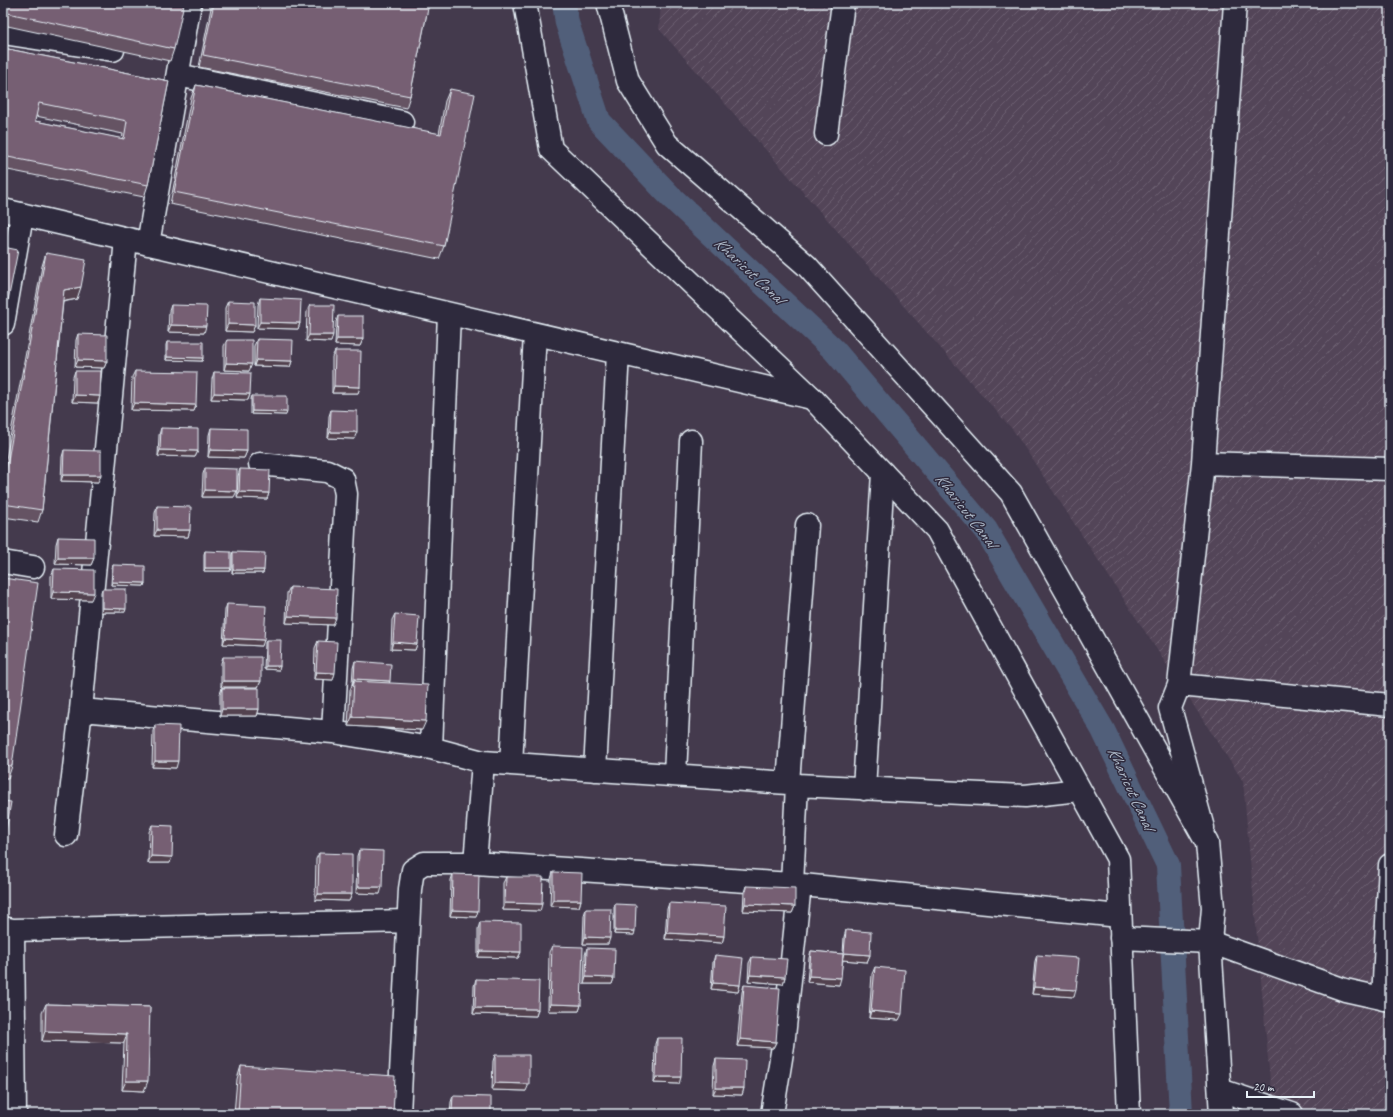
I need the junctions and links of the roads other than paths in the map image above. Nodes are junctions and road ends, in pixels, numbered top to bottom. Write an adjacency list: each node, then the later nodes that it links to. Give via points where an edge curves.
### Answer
1 (190, 3): 8 (street)
2 (525, 3): 18 (street, via 551,150)
3 (608, 3): 40 (street, via 628,81 667,144 807,266 1011,493)
4 (843, 3): 10 (street)
5 (1235, 3): 20 (street)
6 (3, 33): 7 (street)
7 (113, 50)
8 (178, 75): 9 (street); 13 (street)
9 (402, 122)
10 (826, 134)
11 (13, 213): 12 (street); 15 (street)
12 (126, 239): 13 (street); 29 (street)
13 (148, 244): 14 (street)
14 (450, 314): 16 (street); 31 (street)
15 (3, 324)
16 (535, 334): 17 (street); 33 (street)
17 (618, 353): 18 (street); 34 (street)
18 (812, 398): 23 (street)
19 (691, 441): 35 (street)
20 (1203, 463): 22 (street); 27 (street)
21 (260, 464): 30 (street, via 327,471 343,479 346,494)
22 (1390, 469)
23 (883, 473): 37 (street); 38 (street, via 937,530)
24 (807, 524): 36 (street)
25 (3, 562): 26 (street)
26 (33, 567)
27 (1179, 686): 28 (street); 40 (street, via 1170,708)
28 (1390, 705)
29 (81, 710): 30 (street); 39 (street)
30 (333, 732): 31 (street)
31 (431, 748): 32 (street)
32 (483, 762): 33 (street); 41 (street)
33 (511, 764): 34 (street)
34 (595, 770): 35 (street)
35 (675, 775): 36 (street)
36 (793, 784): 37 (street); 43 (street)
37 (864, 789): 38 (street, via 1025,796)
38 (1079, 790): 44 (street, via 1118,859)
39 (66, 836)
40 (1207, 843): 48 (street, via 1213,908)
41 (475, 863): 43 (street); 45 (street, via 424,863 413,870)
42 (1390, 865): 49 (street)
43 (792, 884): 44 (street); 53 (street, via 799,894 783,1046)
44 (1120, 916): 47 (street)
45 (408, 921): 46 (street); 52 (street)
46 (8, 929): 51 (street)
47 (1123, 939): 48 (street); 54 (street)
48 (1207, 942): 49 (street, via 1345,990); 50 (street)
49 (1386, 999)
50 (1220, 1090): 55 (street); 56 (street)
51 (15, 1114)
52 (399, 1114)
53 (772, 1114)
54 (1129, 1114)
55 (1221, 1114)
56 (1292, 1114)

